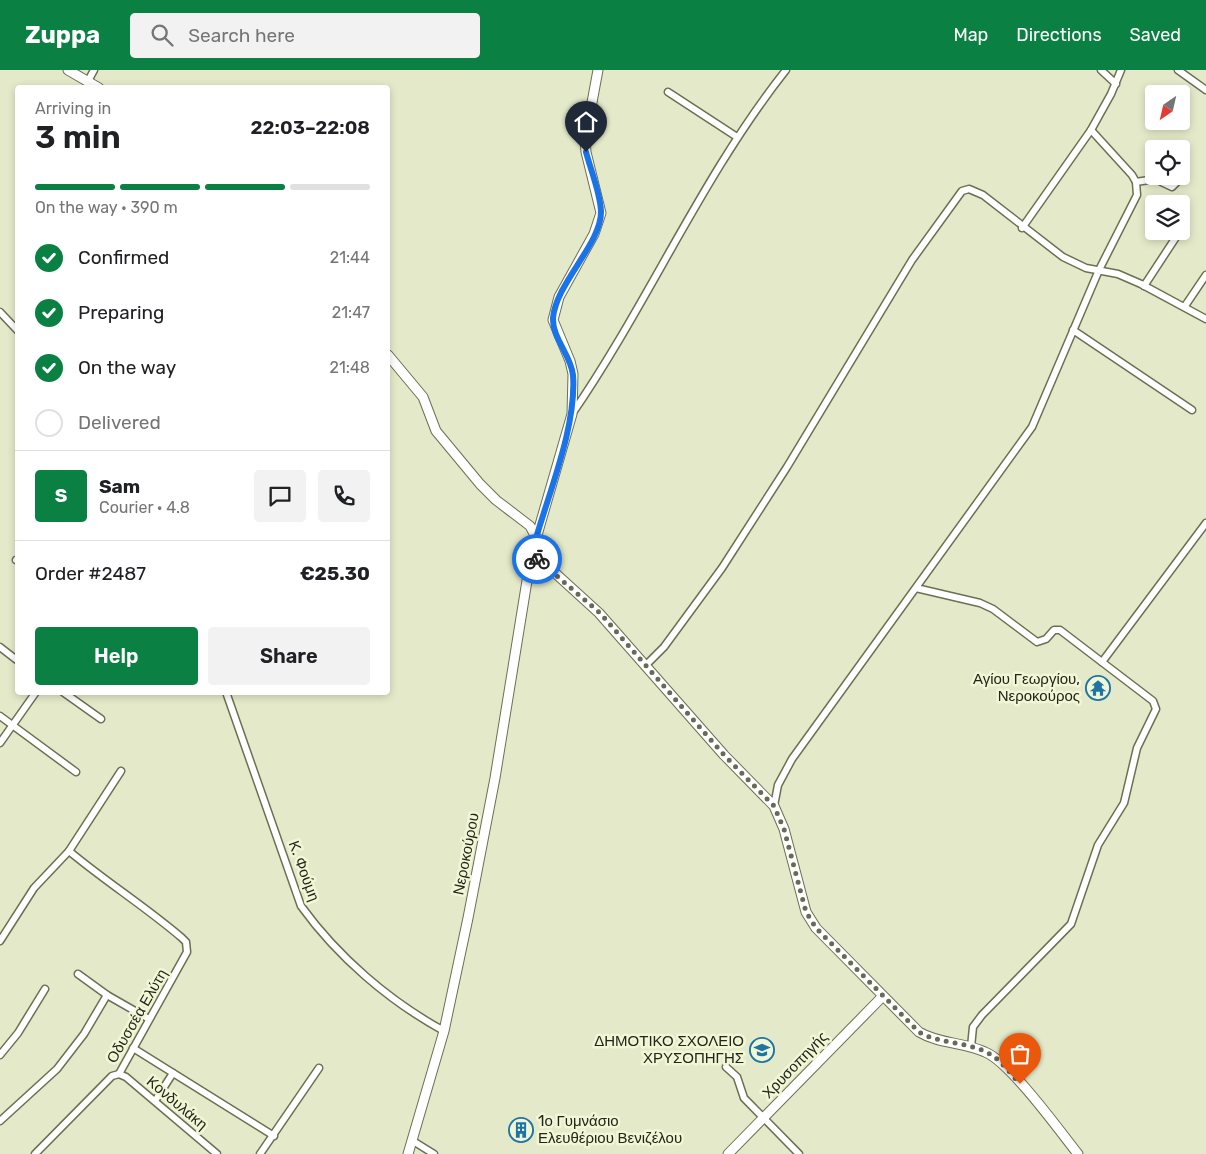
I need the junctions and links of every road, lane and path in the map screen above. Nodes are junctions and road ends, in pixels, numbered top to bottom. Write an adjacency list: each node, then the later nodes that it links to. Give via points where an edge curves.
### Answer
1 (68, 70): 8 (main road)
2 (94, 70): 8 (street)
3 (598, 70): 29 (main road, Νεροκούρου, via 585,140 601,213 594,234 559,297 553,320 571,367)
4 (786, 70): 14 (street)
5 (1101, 70): 9 (street)
6 (1121, 70): 9 (street)
7 (1178, 70): 11 (street)
8 (88, 81): 10 (main road)
9 (1116, 84): 13 (street)
10 (94, 85)
11 (1206, 90)
12 (668, 92): 14 (street)
13 (1090, 130): 16 (street); 17 (street)
14 (737, 137): 29 (street, via 616,348)
15 (1145, 181): 16 (street)
16 (1136, 182): 19 (street, via 1136,201)
17 (1022, 228): 19 (street, via 1063,257 1086,268); 37 (street, via 982,195 969,189 962,191 903,274 722,568 664,647)
18 (1174, 240): 21 (street)
19 (1099, 270): 21 (street, via 1118,274); 26 (street)
20 (1206, 276): 22 (street)
21 (1144, 286): 22 (street)
22 (1185, 306): 24 (street)
23 (0, 312): 25 (street)
24 (1206, 319)
25 (15, 327)
26 (1073, 330): 28 (street); 33 (street, via 1032,427)
27 (390, 357): 31 (main road, via 423,397 436,431 480,484 530,526)
28 (1192, 410)
29 (572, 414): 31 (main road, Νεροκούρου)
30 (1206, 523): 36 (street)
31 (536, 537): 32 (main road, Νεροκούρου)
32 (531, 556): 37 (main road, via 543,562 600,613); 55 (main road, Νεροκούρου, via 496,778)
33 (916, 588): 36 (street, via 980,603 1038,642 1054,630 1060,630); 47 (street, via 792,759 778,785)
34 (0, 647): 35 (street)
35 (15, 658)
36 (1102, 662): 56 (street, via 1152,701 1156,705 1155,714 1137,748 1124,803 1094,853 1071,924 982,1015 973,1027)
37 (645, 666): 47 (main road)
38 (34, 695): 43 (street)
39 (67, 695): 42 (street)
40 (227, 695): 55 (street, Κ. Φούμη, via 301,906 320,932 359,970 412,1014)
41 (0, 716): 43 (street)
42 (101, 719)
43 (13, 725): 44 (street); 46 (street)
44 (0, 743)
45 (121, 771): 48 (street)
46 (76, 772)
47 (774, 806): 53 (main road, via 784,829 806,912 816,928)
48 (69, 851): 49 (street, via 34,888); 54 (street, Οδυσσέα Ελύτη, via 153,913 182,938 188,948 186,957)
49 (0, 941)
50 (78, 974): 52 (street)
51 (45, 988): 58 (street, via 18,1033)
52 (107, 995): 54 (street); 65 (street, via 84,1034 57,1069)
53 (882, 996): 56 (main road, via 925,1036); 64 (main road, Χρυσοπηγής)
54 (149, 1019): 57 (street, Οδυσσέα Ελύτη)
55 (444, 1032): 67 (main road, Νεροκούρου)
56 (971, 1047): 75 (main road, via 1001,1062)
57 (133, 1048): 61 (street); 62 (street, Οδυσσέα Ελύτη)
58 (0, 1055)
59 (726, 1067): 64 (street, via 737,1077 744,1098)
60 (319, 1068): 66 (street)
61 (173, 1073): 63 (street); 66 (street)
62 (119, 1074): 63 (street, Κονδυλάκη); 68 (street, Οδυσσέα Ελύτη, via 112,1076)
63 (155, 1101): 69 (street, Κονδυλάκη)
64 (764, 1117): 73 (main road, Χρυσοπηγής); 74 (street)
65 (0, 1121)
66 (274, 1136): 70 (street)
67 (413, 1141): 71 (main road, Νεροκούρου); 72 (street)
68 (35, 1154)
69 (217, 1154)
70 (260, 1154)
71 (408, 1154)
72 (434, 1154)
73 (728, 1154)
74 (799, 1154)
75 (1078, 1154)

